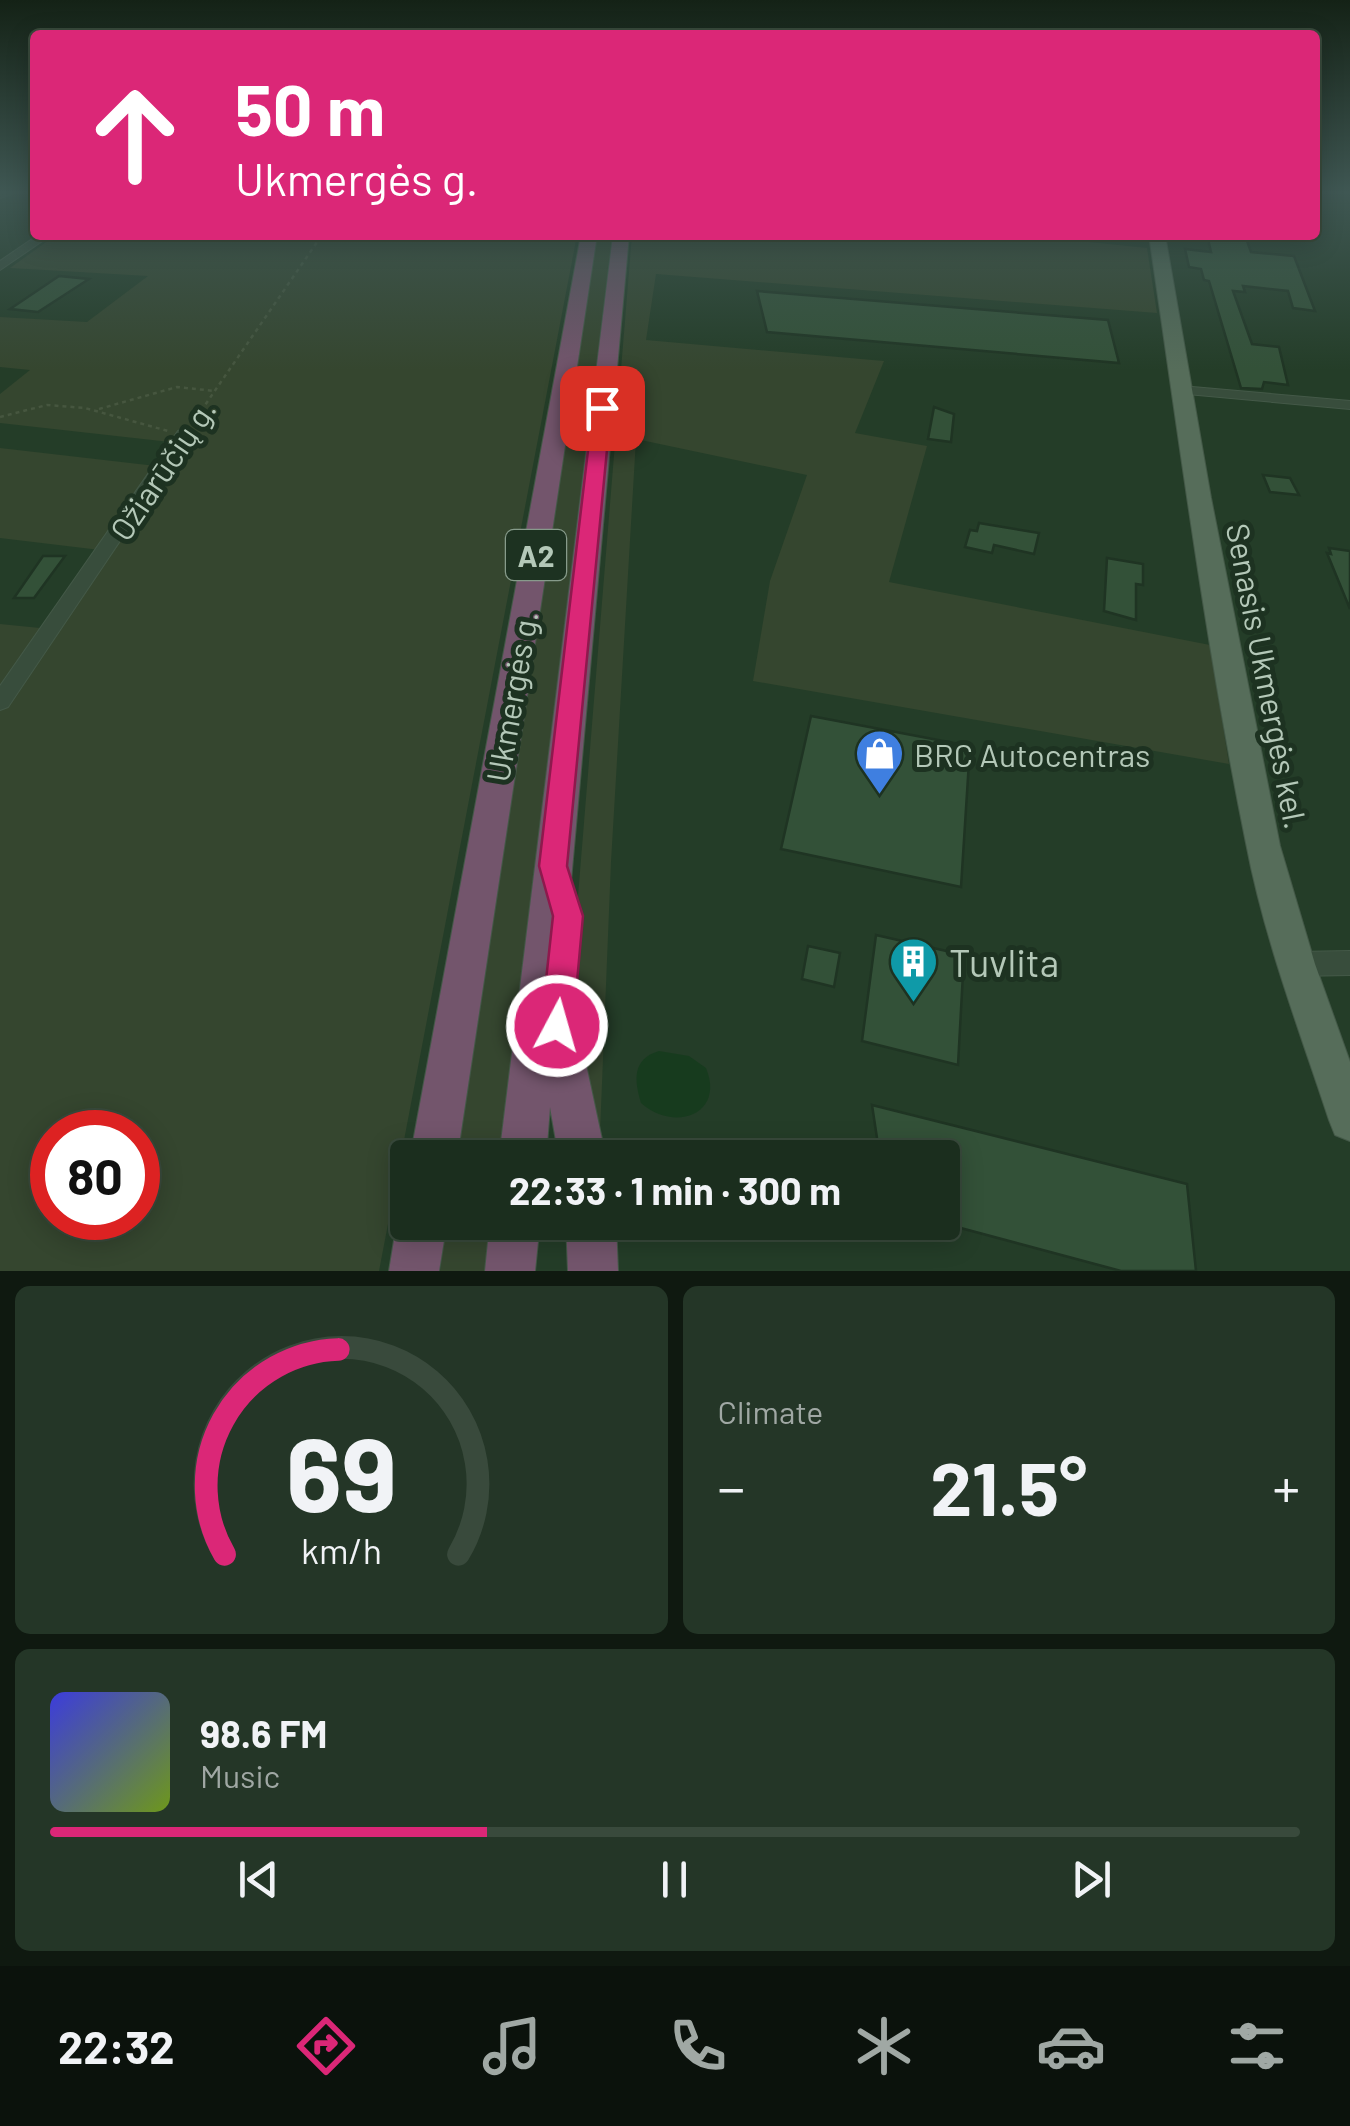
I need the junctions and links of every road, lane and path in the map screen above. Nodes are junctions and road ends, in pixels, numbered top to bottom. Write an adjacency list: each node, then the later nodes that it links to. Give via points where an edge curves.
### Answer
1 (21, 251): 6 (street)
2 (311, 251): 7 (path, Ožiarūčių g.)
3 (586, 251): 18 (highway, Ukmergės g. / A2)
4 (619, 251): 14 (highway, Ukmergės g. / A2)
5 (1160, 251): 8 (main road, Senasis Ukmergės kel.)
6 (0, 266)
7 (216, 390): 10 (path, via 178,387); 12 (path, Ožiarūčių g.)
8 (1181, 390): 9 (street); 16 (main road, Senasis Ukmergės kel., via 1244,753)
9 (1350, 405)
10 (94, 411): 11 (path, via 47,405); 12 (path)
11 (0, 417)
12 (184, 434): 13 (street, Ožiarūčių g.)
13 (0, 702)
14 (553, 866): 19 (highway, Ukmergės g. / A2); 20 (highway, via 568,916 557,1026)
15 (1350, 963): 16 (street)
16 (1296, 964): 17 (main road, Senasis Ukmergės kel.)
17 (1350, 1120)
18 (436, 1140)
19 (524, 1140)
20 (579, 1140)
21 (419, 1240): 24 (highway)
22 (513, 1240): 25 (highway)
23 (592, 1240): 26 (highway)
24 (414, 1271)
25 (510, 1271)
26 (593, 1271)

